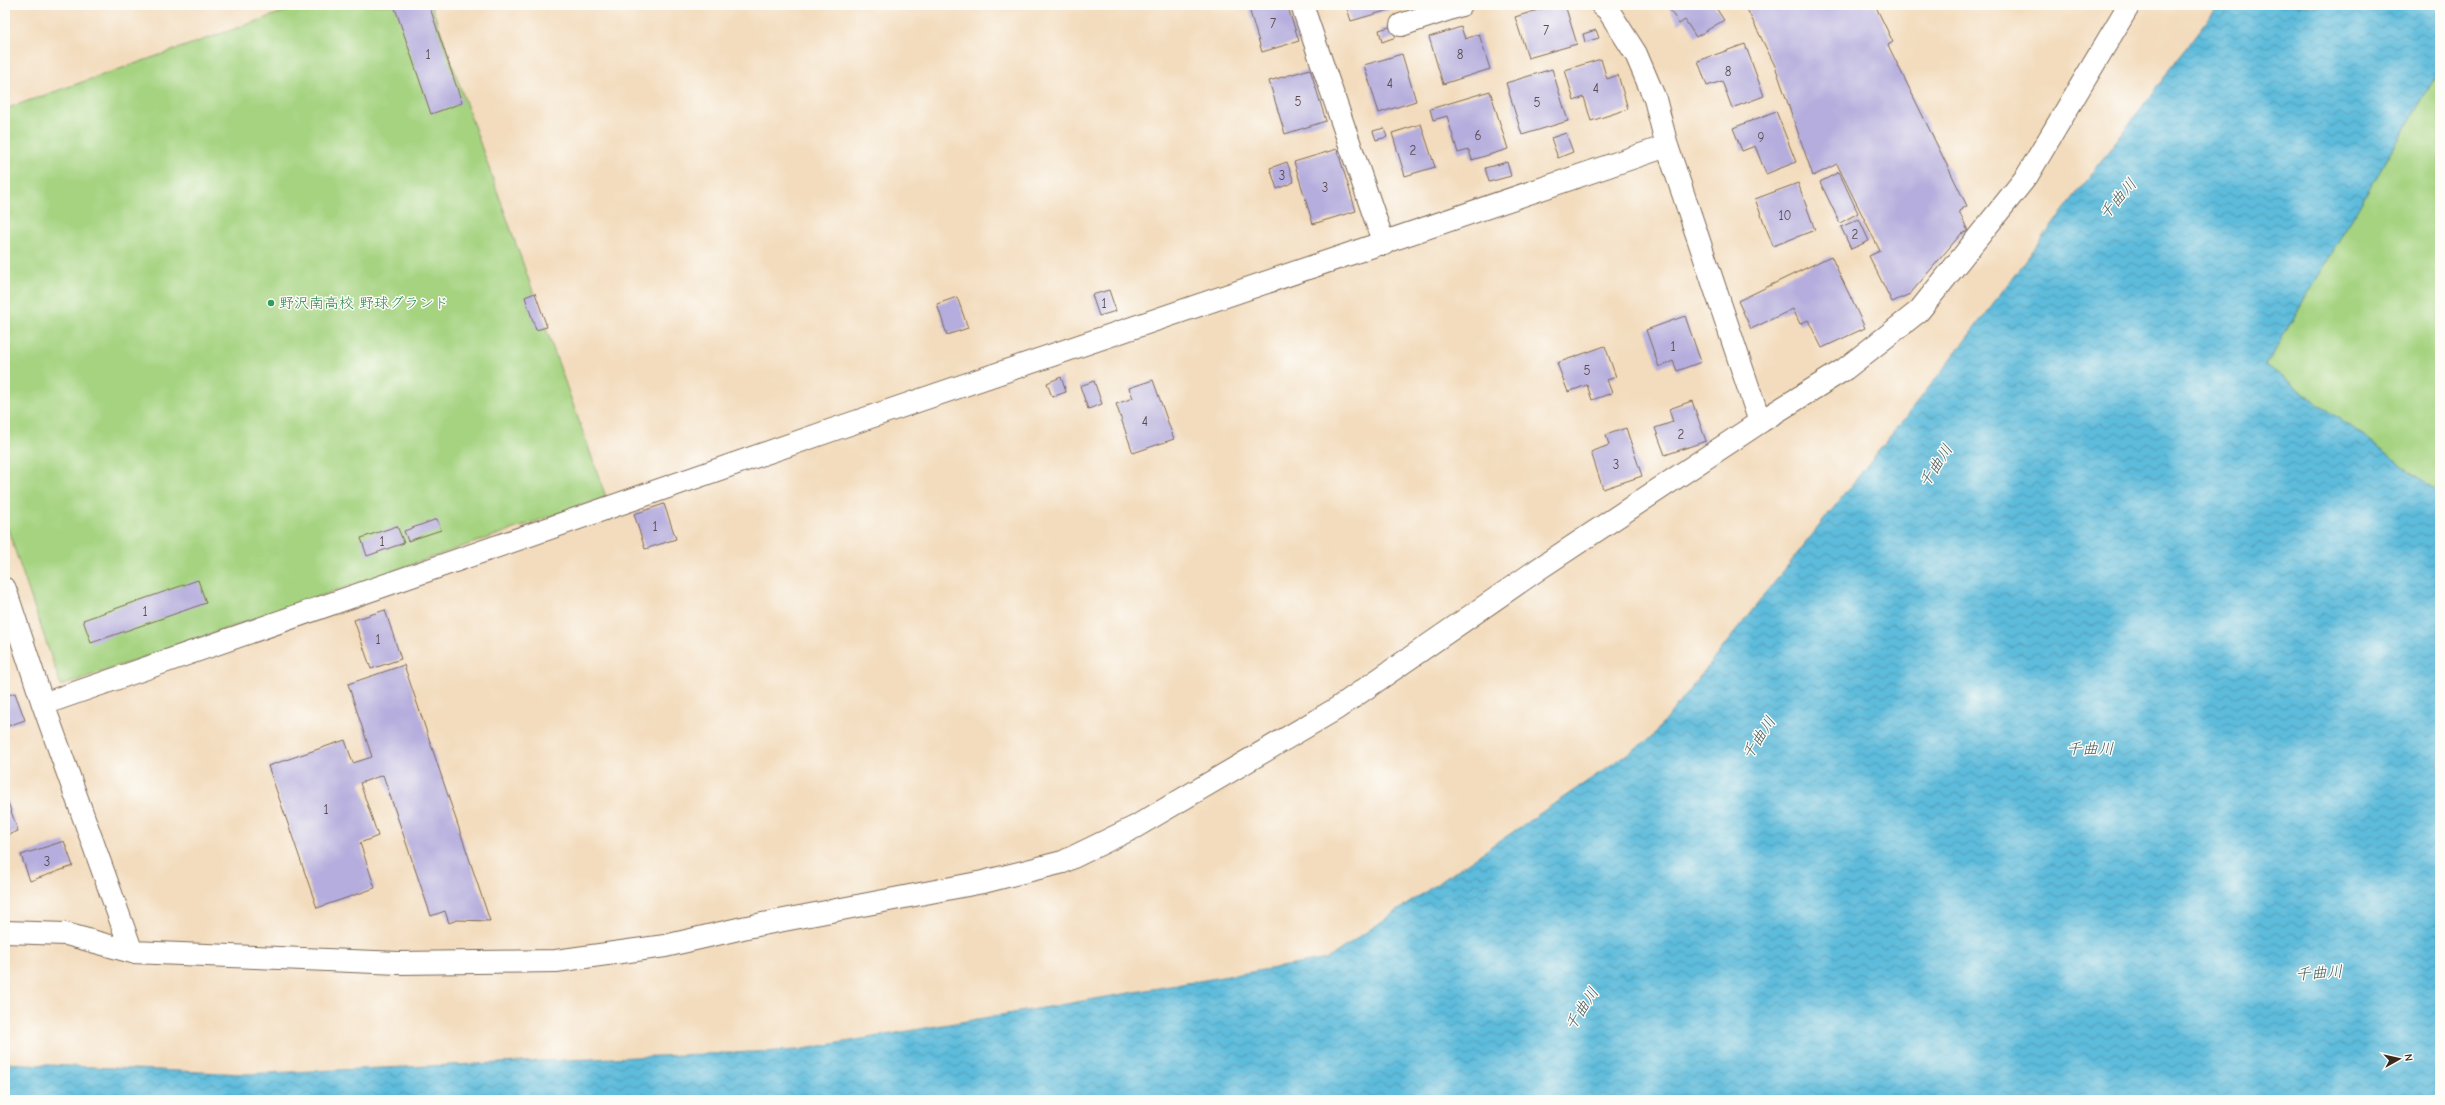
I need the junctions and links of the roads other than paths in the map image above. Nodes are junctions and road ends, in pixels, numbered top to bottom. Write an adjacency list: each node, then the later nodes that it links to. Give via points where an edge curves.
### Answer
1 (1302, 5): 7 (street)
2 (1461, 5): 5 (street)
3 (2127, 6): 8 (street, via 2028,176 1919,311 1845,369)
4 (1608, 7): 6 (street, via 1636,54 1655,99)
5 (1401, 25)
6 (1667, 146): 7 (street); 8 (street)
7 (1384, 244): 10 (street, via 835,429)
8 (1760, 422): 12 (street, via 1540,568 1336,709 1135,827 1063,862 983,882 747,927 665,946 556,961 399,963)
9 (5, 589): 10 (street)
10 (43, 704): 12 (street)
11 (5, 932): 12 (street, via 66,934)
12 (132, 952)

